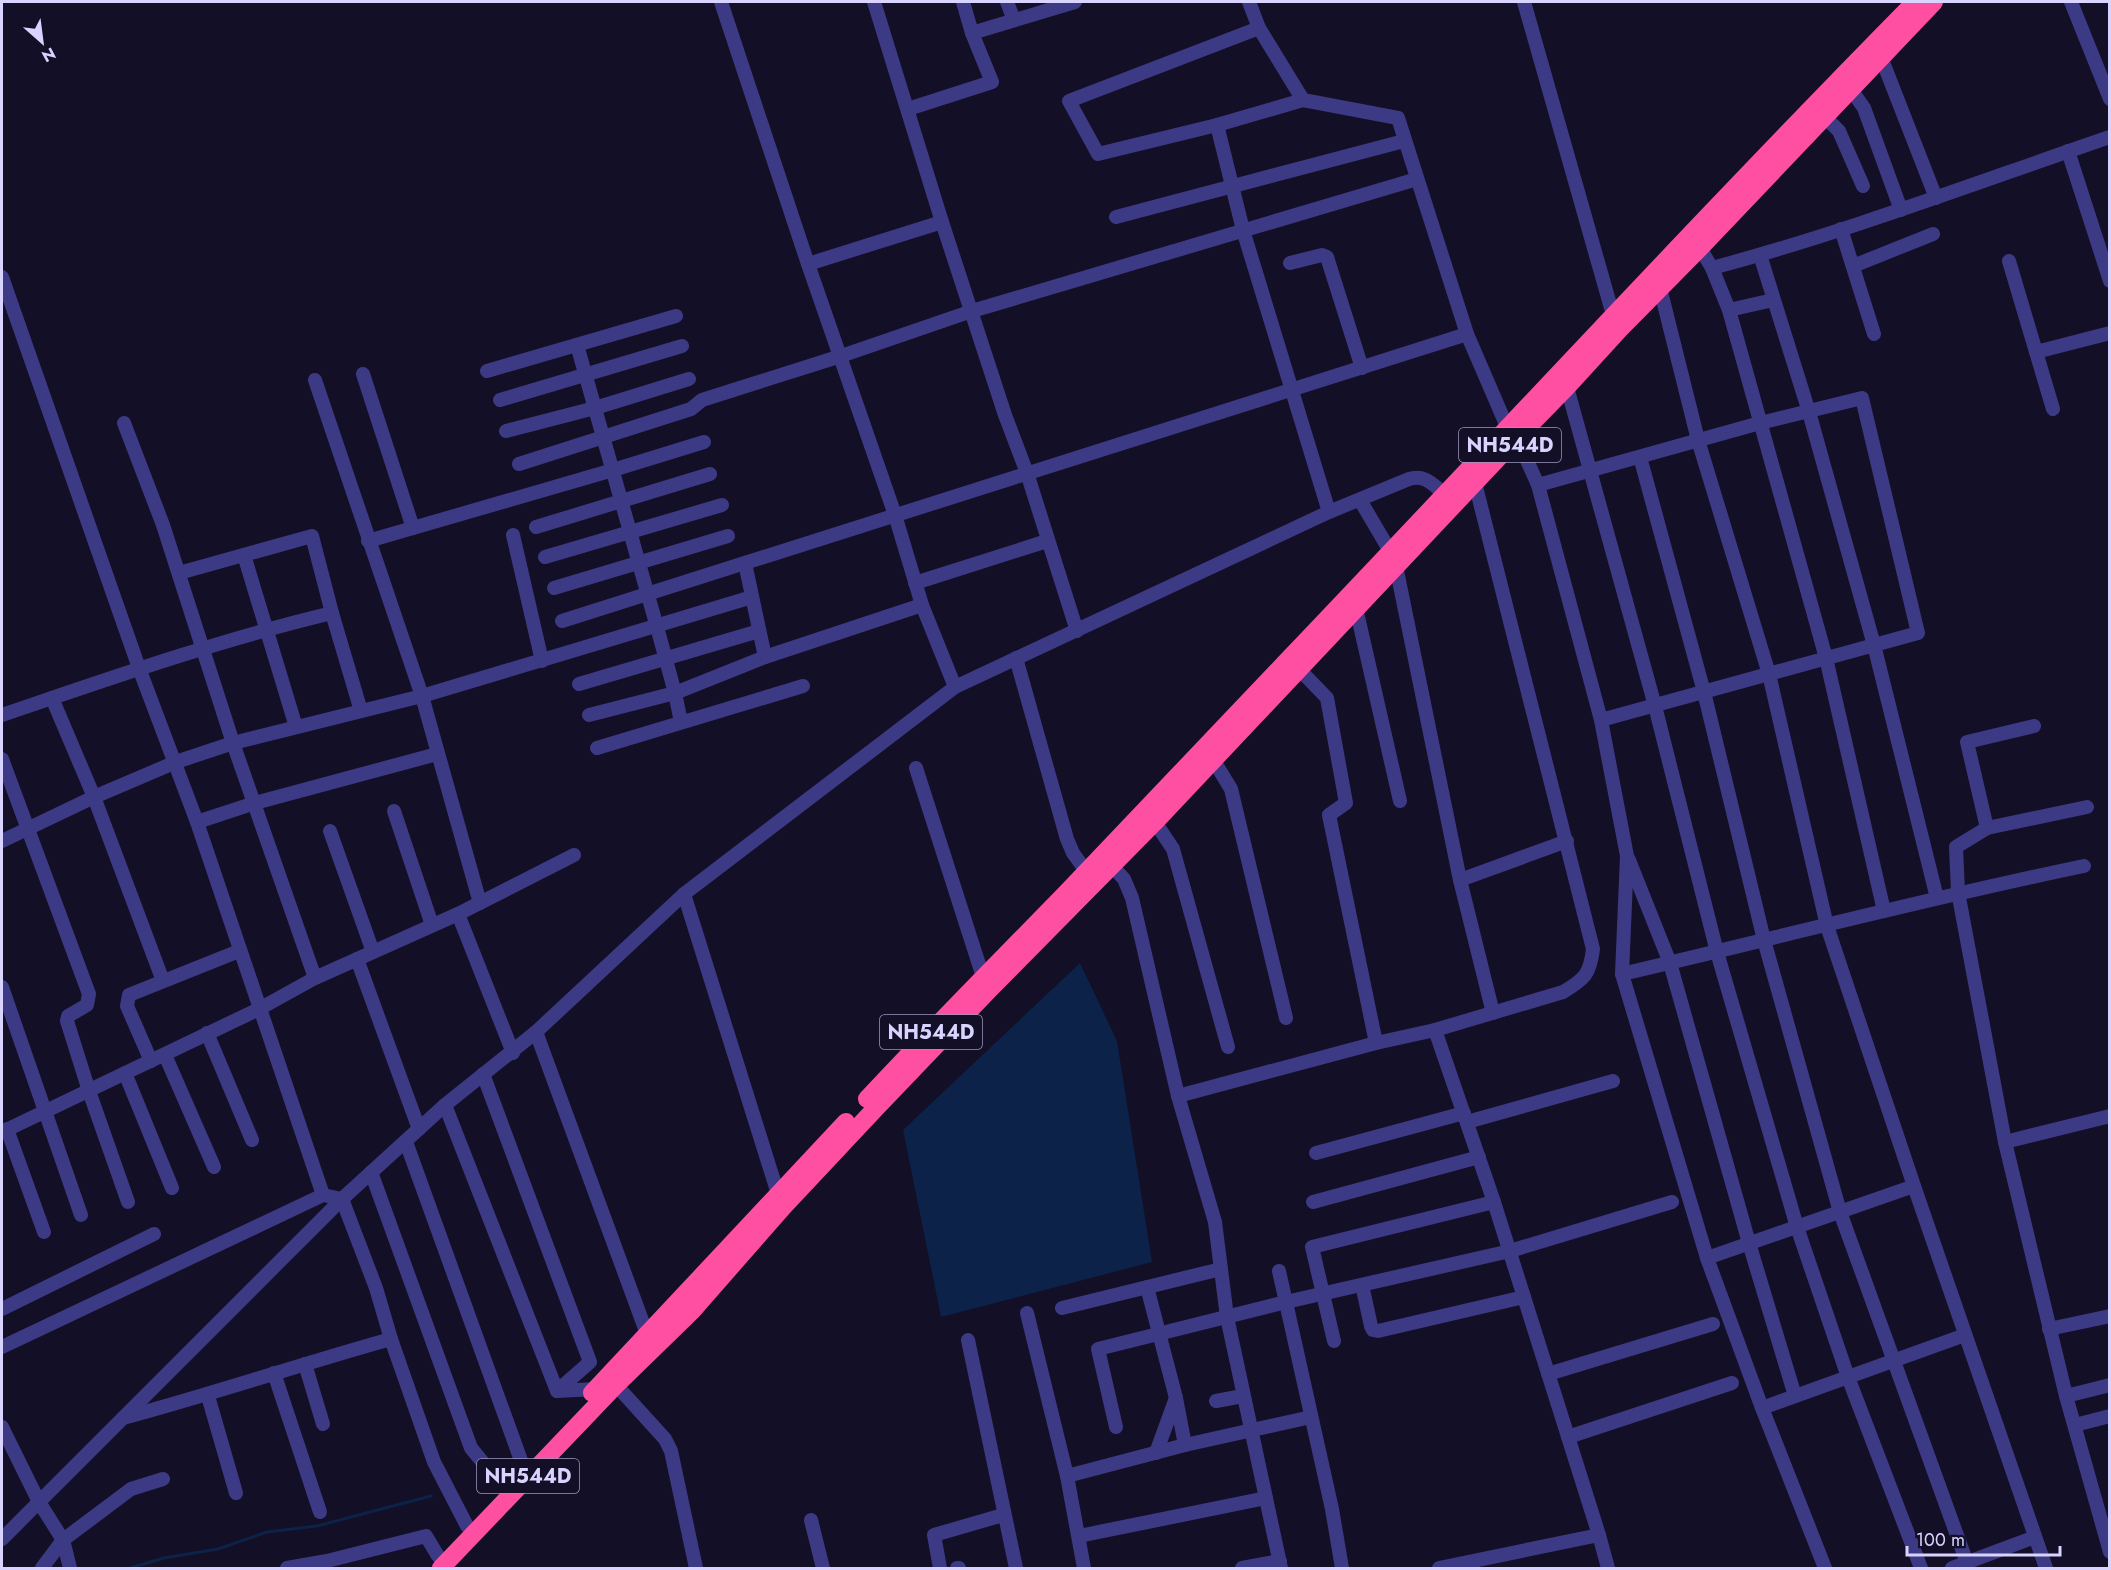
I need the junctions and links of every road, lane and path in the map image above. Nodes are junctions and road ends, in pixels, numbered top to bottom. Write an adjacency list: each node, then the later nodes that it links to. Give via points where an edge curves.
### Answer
1 (721, 2): 38 (street)
2 (874, 2): 18 (street)
3 (963, 2): 13 (street)
4 (1007, 2): 11 (street)
5 (1075, 2): 11 (street)
6 (1249, 2): 12 (street)
7 (1524, 2): 47 (street)
8 (1915, 2): 47 (highway, NH544D)
9 (1934, 2): 14 (highway, NH544D)
10 (2071, 2): 16 (street)
11 (1014, 20): 13 (street)
12 (1259, 27): 17 (street); 20 (street, via 1070,101 1098,154)
13 (972, 33): 18 (street, via 992,82)
14 (1881, 57): 15 (highway, NH544D); 27 (street)
15 (1850, 88): 19 (highway, NH544D); 28 (street, via 1864,108)
16 (2109, 99)
17 (1303, 100): 20 (street); 22 (street, via 1398,118)
18 (908, 109): 30 (street)
19 (1824, 116): 26 (street, via 1839,131); 34 (highway, NH544D)
20 (1217, 125): 25 (street)
21 (2109, 136): 23 (street)
22 (1404, 141): 24 (street); 25 (street)
23 (2068, 151): 27 (street); 42 (street)
24 (1416, 179): 31 (street); 50 (street)
25 (1231, 186): 29 (street); 31 (street)
26 (1863, 186)
27 (1936, 198): 28 (street)
28 (1901, 210): 32 (street)
29 (1116, 217)
30 (942, 222): 38 (street); 46 (street)
31 (1243, 230): 46 (street); 63 (street)
32 (1841, 230): 35 (street); 39 (street)
33 (1933, 234): 39 (street)
34 (1700, 248): 40 (street); 43 (highway, NH544D)
35 (1760, 255): 40 (street); 44 (street)
36 (2009, 261): 54 (street)
37 (1290, 263): 56 (street, via 1327,257)
38 (808, 264): 55 (street)
39 (1853, 266): 51 (street)
40 (1712, 268): 45 (street)
41 (2, 276): 121 (street)
42 (2109, 281)
43 (1660, 288): 62 (highway, NH544D); 73 (street)
44 (1773, 300): 45 (street); 67 (street)
45 (1729, 310): 69 (street)
46 (972, 311): 55 (street); 79 (street)
47 (1613, 315): 71 (highway, NH544D)
48 (676, 316): 52 (street)
49 (2109, 333): 54 (street)
50 (1467, 334): 56 (street); 71 (street)
51 (1874, 334)
52 (577, 345): 57 (street); 59 (street)
53 (682, 346): 59 (street)
54 (2036, 352): 66 (street)
55 (841, 356): 72 (street, via 702,400 691,409); 88 (street)
56 (1362, 368): 63 (street)
57 (487, 371)
58 (363, 374): 90 (street)
59 (587, 375): 64 (street); 65 (street)
60 (689, 379): 65 (street)
61 (315, 380): 94 (street)
62 (1568, 387): 71 (highway, NH544D); 78 (street)
63 (1292, 389): 79 (street); 87 (street)
64 (500, 400)
65 (595, 408): 70 (street); 72 (street)
66 (2053, 409)
67 (1809, 412): 69 (street); 114 (street); 114 (street, via 1862,398 1918,633)
68 (124, 423): 101 (street)
69 (1760, 423): 73 (street); 118 (street)
70 (506, 431)
71 (1512, 433): 81 (highway, NH544D); 82 (street); 83 (highway, NH544D)
72 (603, 438): 76 (street); 77 (street)
73 (1698, 440): 75 (street); 123 (street)
74 (704, 441): 77 (street)
75 (1640, 457): 78 (street); 127 (street)
76 (519, 464)
77 (613, 470): 85 (street); 90 (street)
78 (1589, 471): 82 (street); 131 (street)
79 (1027, 473): 88 (street); 95 (street)
80 (710, 474): 85 (street)
81 (1474, 483): 98 (highway, NH544D); 157 (street)
82 (1538, 485): 135 (street)
83 (1445, 494): 84 (street, via 1417,477); 98 (highway, NH544D)
84 (1360, 500): 87 (street); 98 (street)
85 (621, 501): 89 (street); 91 (street)
86 (722, 505): 91 (street)
87 (1329, 512): 113 (street)
88 (895, 515): 100 (street); 102 (street)
89 (536, 527)
90 (413, 528): 94 (street)
91 (630, 532): 97 (street); 99 (street)
92 (513, 535): 120 (street)
93 (728, 537): 99 (street)
94 (368, 541): 129 (street)
95 (1047, 541): 102 (street); 113 (street)
96 (244, 555): 101 (street); 108 (street, via 312,536); 111 (street)
97 (545, 557)
98 (1393, 559): 107 (highway, NH544D); 162 (highway, NH544D); 163 (street)
99 (638, 563): 103 (street); 104 (street)
100 (745, 563): 104 (street); 105 (street)
101 (179, 573): 115 (street)
102 (915, 583): 106 (street)
103 (554, 588)
104 (648, 595): 109 (street); 110 (street)
105 (752, 597): 110 (street); 112 (street)
106 (922, 605): 116 (street); 126 (street)
107 (1356, 608): 122 (highway, NH544D); 147 (street)
108 (332, 613): 111 (street); 132 (street)
109 (562, 621)
110 (657, 627): 119 (street); 120 (street)
111 (266, 629): 115 (street); 138 (street)
112 (759, 631): 116 (street); 119 (street)
113 (1077, 631): 117 (street)
114 (1874, 645): 118 (street); 166 (street)
115 (203, 649): 121 (street); 139 (street)
116 (765, 657): 128 (street)
117 (1016, 658): 126 (street); 162 (street, via 1067,839)
118 (1826, 658): 123 (street); 168 (street)
119 (665, 660): 124 (street); 128 (street)
120 (542, 661): 129 (street)
121 (139, 668): 130 (street); 144 (street)
122 (1299, 669): 143 (highway, NH544D); 189 (street, via 1327,698 1346,803 1329,815)
123 (1768, 674): 127 (street); 171 (street)
124 (579, 684)
125 (803, 686): 136 (street)
126 (955, 687): 165 (street)
127 (1704, 692): 131 (street); 172 (street)
128 (675, 693): 134 (street); 136 (street)
129 (422, 696): 132 (street); 141 (street)
130 (52, 698): 133 (street); 146 (street)
131 (1655, 706): 135 (street); 175 (street)
132 (361, 711): 138 (street)
133 (2, 715)
134 (589, 715)
135 (1601, 720): 159 (street)
136 (681, 722): 140 (street)
137 (2034, 726): 154 (street, via 1967,742)
138 (296, 727): 139 (street)
139 (234, 743): 144 (street); 148 (street)
140 (597, 748)
141 (437, 754): 148 (street); 167 (street)
142 (2, 759): 153 (street)
143 (1214, 761): 152 (highway, NH544D); 185 (street, via 1231,789)
144 (176, 762): 146 (street); 151 (street)
145 (916, 768): 179 (street)
146 (94, 797): 153 (street); 181 (street)
147 (1400, 801)
148 (255, 803): 151 (street); 180 (street)
149 (2087, 807): 154 (street)
150 (394, 811): 170 (street)
151 (197, 822): 173 (street)
152 (1155, 822): 160 (highway, NH544D); 190 (street, via 1173,849)
153 (27, 828): 156 (street); 197 (street, via 89,994 87,1005 68,1016 67,1021)
154 (1987, 828): 164 (street, via 1956,847)
155 (330, 831): 174 (street)
156 (2, 841)
157 (1567, 841): 163 (street); 184 (street, via 1593,948 1591,968 1582,981 1563,992)
158 (574, 855): 167 (street)
159 (1627, 856): 177 (street); 178 (street)
160 (1112, 866): 198 (street, via 1124,879 1132,898); 257 (highway, NH544D, via 989,990 784,1206 692,1311)
161 (2084, 866): 164 (street)
162 (1086, 871): 179 (highway, NH544D)
163 (1460, 880): 184 (street)
164 (1958, 892): 166 (street); 207 (street)
165 (684, 894): 187 (street); 214 (street)
166 (1937, 897): 168 (street)
167 (480, 903): 169 (street)
168 (1884, 911): 171 (street)
169 (458, 914): 170 (street); 191 (street)
170 (432, 925): 174 (street)
171 (1827, 926): 172 (street); 212 (street)
172 (1764, 940): 175 (street); 221 (street)
173 (239, 951): 181 (street); 183 (street)
174 (373, 952): 176 (street)
175 (1717, 952): 177 (street); 223 (street)
176 (357, 959): 180 (street); 203 (street)
177 (1670, 963): 178 (street); 226 (street)
178 (1622, 974): 228 (street)
179 (983, 976): 214 (highway, NH544D)
180 (315, 978): 183 (street)
181 (164, 981): 193 (street, via 133,992 127,1000)
182 (2, 987): 200 (street)
183 (258, 1009): 188 (street); 215 (street)
184 (1493, 1013): 186 (street)
185 (1286, 1018)
186 (1435, 1030): 189 (street); 202 (street)
187 (536, 1032): 191 (street); 243 (street)
188 (207, 1033): 192 (street); 205 (street)
189 (1377, 1043): 198 (street)
190 (1228, 1047)
191 (513, 1053): 195 (street)
192 (165, 1054): 193 (street); 210 (street)
193 (151, 1061): 194 (street)
194 (125, 1073): 197 (street); 213 (street)
195 (483, 1074): 199 (street); 259 (street, via 590,1362)
196 (1613, 1081): 202 (street)
197 (89, 1091): 200 (street); 217 (street)
198 (1178, 1096): 229 (street, via 1215,1222)
199 (445, 1105): 203 (street); 259 (street)
200 (45, 1111): 204 (street); 222 (street)
201 (2109, 1116): 207 (street)
202 (1465, 1118): 208 (street); 209 (street)
203 (419, 1129): 206 (street)
204 (4, 1131): 224 (street)
205 (252, 1140)
206 (406, 1142): 211 (street); 278 (street)
207 (2005, 1142): 242 (street)
208 (1316, 1153)
209 (1479, 1157): 218 (street); 219 (street)
210 (214, 1167)
211 (371, 1172): 216 (street); 281 (street, via 471,1448)
212 (1914, 1186): 221 (street); 245 (street)
213 (172, 1188)
214 (778, 1194): 243 (highway, NH544D)
215 (323, 1195): 216 (street); 249 (street)
216 (342, 1199): 246 (street); 269 (street)
217 (128, 1202)
218 (1314, 1202)
219 (1494, 1202): 227 (street); 233 (street, via 1312,1247)
220 (1672, 1202): 227 (street)
221 (1840, 1212): 223 (street); 250 (street)
222 (81, 1215)
223 (1797, 1227): 226 (street); 254 (street)
224 (44, 1232)
225 (154, 1234): 237 (street)
226 (1749, 1244): 228 (street); 262 (street)
227 (1510, 1251): 231 (street); 234 (street)
228 (1707, 1258): 266 (street)
229 (1221, 1269): 232 (street); 240 (street)
230 (1279, 1271): 235 (street)
231 (1362, 1285): 233 (street); 234 (street, via 1371,1326 1378,1331)
232 (1147, 1287): 236 (street); 244 (street)
233 (1324, 1295): 235 (street); 248 (street)
234 (1524, 1297): 253 (street)
235 (1286, 1302): 240 (street); 268 (street)
236 (1062, 1308)
237 (2, 1309)
238 (1027, 1312): 279 (street)
239 (2109, 1316): 242 (street)
240 (1227, 1317): 244 (street); 261 (street)
241 (1713, 1324): 253 (street)
242 (2049, 1329): 263 (street)
243 (647, 1334): 258 (highway, NH544D)
244 (1160, 1334): 264 (street); 273 (street, via 1098,1349)
245 (1965, 1335): 250 (street); 292 (street)
246 (391, 1338): 251 (street); 289 (street, via 434,1462)
247 (969, 1340): 286 (street)
248 (1334, 1341)
249 (3, 1342)
250 (1895, 1360): 254 (street); 296 (street)
251 (305, 1364): 252 (street); 270 (street)
252 (274, 1372): 260 (street); 285 (street)
253 (1548, 1374): 275 (street)
254 (1848, 1377): 262 (street); 312 (street)
255 (1732, 1383): 275 (street)
256 (2109, 1385): 263 (street)
257 (616, 1386): 297 (highway, NH544D); 303 (street, via 665,1439 671,1452)
258 (596, 1389): 259 (street); 278 (highway, NH544D)
259 (557, 1391)
260 (208, 1396): 269 (street); 282 (street)
261 (1244, 1396): 265 (street); 274 (street)
262 (1795, 1396): 266 (street)
263 (2066, 1396): 271 (street)
264 (1176, 1398): 276 (street); 277 (street)
265 (1216, 1401)
266 (1762, 1408): 311 (street)
267 (2109, 1416): 271 (street)
268 (1311, 1417): 274 (street); 308 (street)
269 (123, 1419): 284 (street)
270 (323, 1424)
271 (2075, 1425): 288 (street)
272 (2, 1427): 284 (street)
273 (1116, 1427)
274 (1252, 1431): 276 (street); 283 (street)
275 (1568, 1437): 290 (street)
276 (1185, 1445): 277 (street)
277 (1156, 1453): 279 (street)
278 (523, 1466): 281 (highway, NH544D)
279 (1067, 1476): 291 (street)
280 (163, 1479): 294 (street, via 131,1489)
281 (503, 1487): 289 (highway, NH544D)
282 (236, 1493)
283 (1266, 1498): 291 (street); 298 (street)
284 (39, 1502): 293 (street); 294 (street)
285 (320, 1512)
286 (1003, 1515): 305 (street, via 934,1535); 306 (street)
287 (811, 1520): 304 (street)
288 (2105, 1522): 295 (street)
289 (467, 1526): 297 (highway, NH544D)
290 (1599, 1535): 309 (street); 310 (street)
291 (1079, 1536): 307 (street)
292 (2035, 1537): 296 (street); 314 (street)
293 (2, 1539)
294 (63, 1540): 300 (street); 301 (street)
295 (2109, 1552)
296 (1968, 1563): 313 (street)
297 (435, 1564): 302 (street, via 426,1536)
298 (1280, 1565): 299 (street)
299 (1248, 1568)
300 (42, 1569)
301 (70, 1569)
302 (287, 1569)
303 (696, 1569)
304 (824, 1569)
305 (940, 1569)
306 (1016, 1569)
307 (1084, 1569)
308 (1342, 1569)
309 (1438, 1569)
310 (1608, 1569)
311 (1825, 1569)
312 (1921, 1569)
313 (1952, 1569)
314 (2046, 1569)

